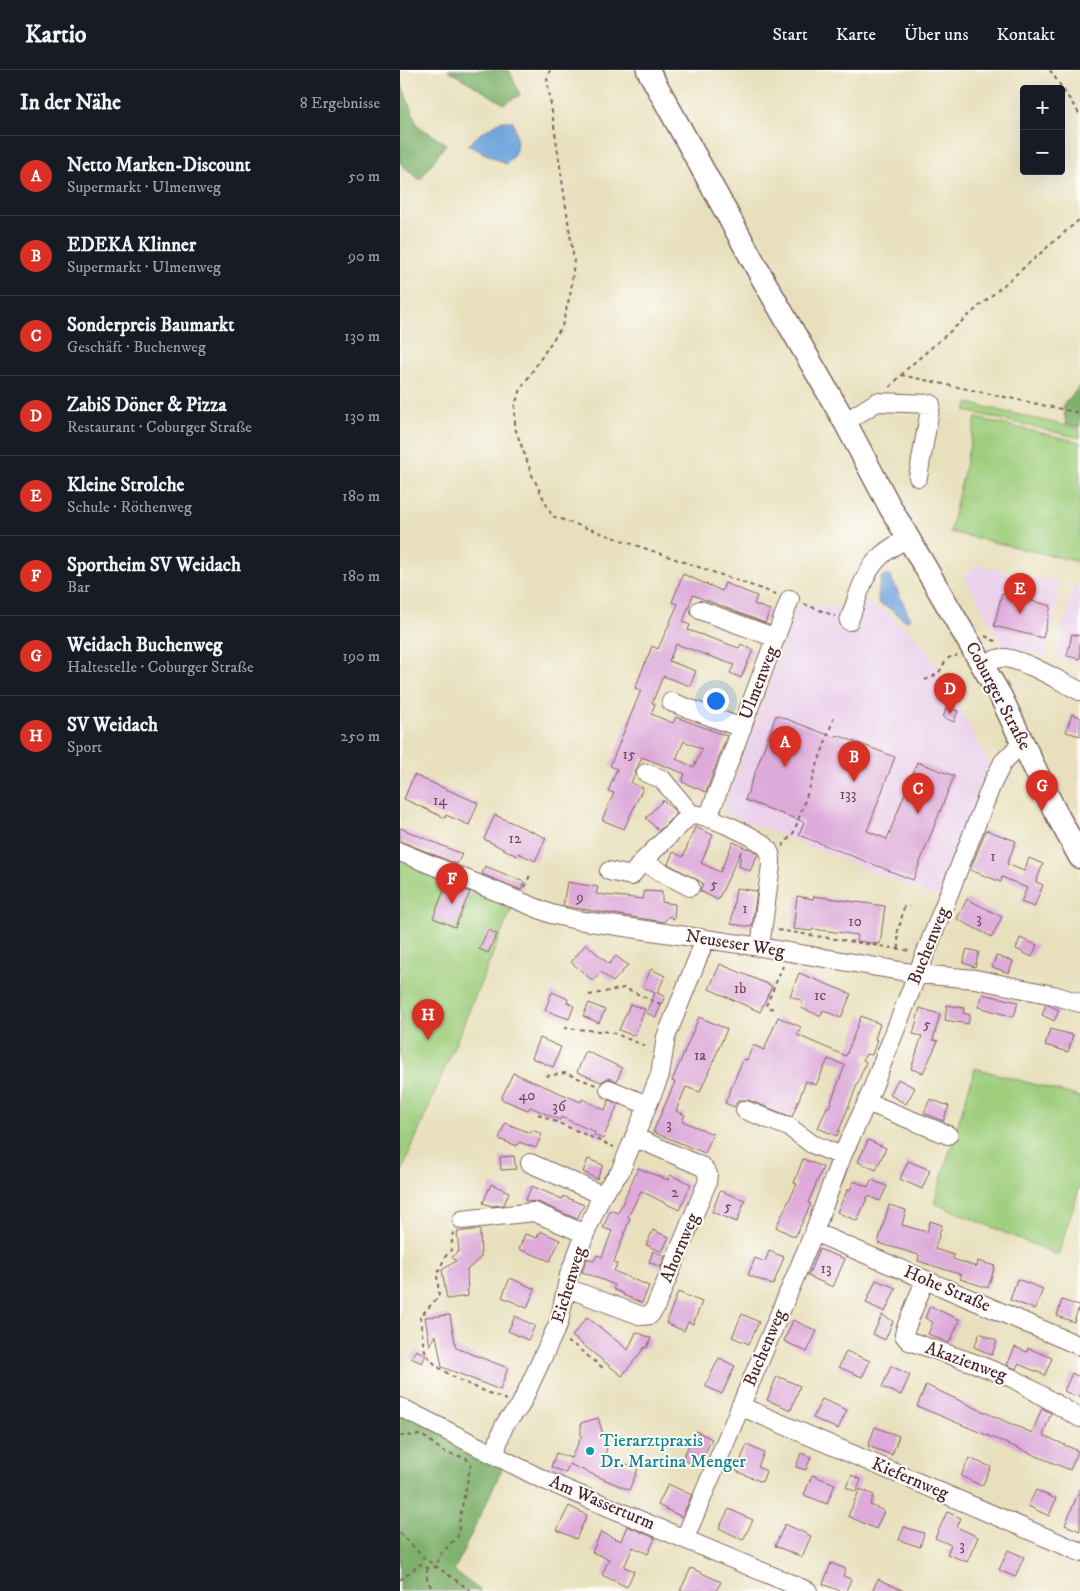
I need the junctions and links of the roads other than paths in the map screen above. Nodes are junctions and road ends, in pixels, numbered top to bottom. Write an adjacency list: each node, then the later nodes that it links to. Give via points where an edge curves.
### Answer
1 (648, 70): 2 (main road, Coburger Straße)
2 (850, 432): 3 (street, via 877,402 931,404); 4 (main road, Coburger Straße)
3 (918, 477)
4 (908, 538): 7 (street, via 875,561); 9 (main road, Coburger Straße)
5 (790, 599): 8 (street, Ulmenweg)
6 (700, 610): 8 (street, Ulmenweg)
7 (849, 621)
8 (776, 638): 12 (street, Ulmenweg)
9 (972, 662): 10 (street, via 1005,658); 13 (main road, Coburger Straße, via 1001,697)
10 (1080, 691)
11 (671, 702): 12 (street, Ulmenweg)
12 (742, 728): 15 (street, Ulmenweg)
13 (1023, 742): 17 (main road, Coburger Straße); 23 (street, Buchenweg, via 1003,762 992,784)
14 (646, 773): 15 (street, via 662,779)
15 (700, 816): 18 (street, Ulmenweg); 22 (street, via 748,834 765,845 771,854)
16 (400, 852): 21 (street, Neuseser Weg, via 543,910 577,920)
17 (1080, 858)
18 (642, 862): 19 (street, Ulmenweg, via 631,876); 20 (street)
19 (609, 872)
20 (690, 887)
21 (705, 940): 22 (street, Neuseser Weg); 27 (street, Eichenweg, via 666,1037 660,1075)
22 (760, 947): 23 (street, Neuseser Weg)
23 (918, 974): 24 (street, Neuseser Weg, via 975,979); 26 (street, Buchenweg)
24 (1080, 1003)
25 (609, 1089): 27 (street)
26 (867, 1102): 29 (street); 31 (street, Buchenweg)
27 (647, 1105): 30 (street, Eichenweg)
28 (745, 1110): 31 (street, via 788,1127 812,1144)
29 (948, 1135)
30 (631, 1145): 33 (street, Eichenweg, via 620,1172); 38 (street, Ahornweg, via 703,1167 708,1174 655,1308 650,1315 642,1316)
31 (842, 1156): 35 (street, Buchenweg)
32 (530, 1163): 33 (street)
33 (602, 1195): 36 (street, Eichenweg)
34 (462, 1220): 36 (street, Eichenweg, via 534,1212)
35 (814, 1232): 37 (street, Hohe Straße); 40 (street, Buchenweg)
36 (585, 1234): 38 (street, Eichenweg)
37 (925, 1280): 39 (street, Hohe Straße); 42 (street, Akazienweg, via 905,1330 904,1335 909,1341 1014,1379)
38 (567, 1288): 43 (street, Eichenweg, via 559,1322 520,1406 501,1432)
39 (1080, 1346)
40 (740, 1406): 44 (street, Buchenweg); 45 (street, Kiefernweg)
41 (400, 1407): 43 (street, Am Wasserturm)
42 (1080, 1418)
43 (495, 1455): 44 (street, Am Wasserturm)
44 (685, 1538): 46 (street, Am Wasserturm)
45 (1080, 1552)
46 (808, 1591)

